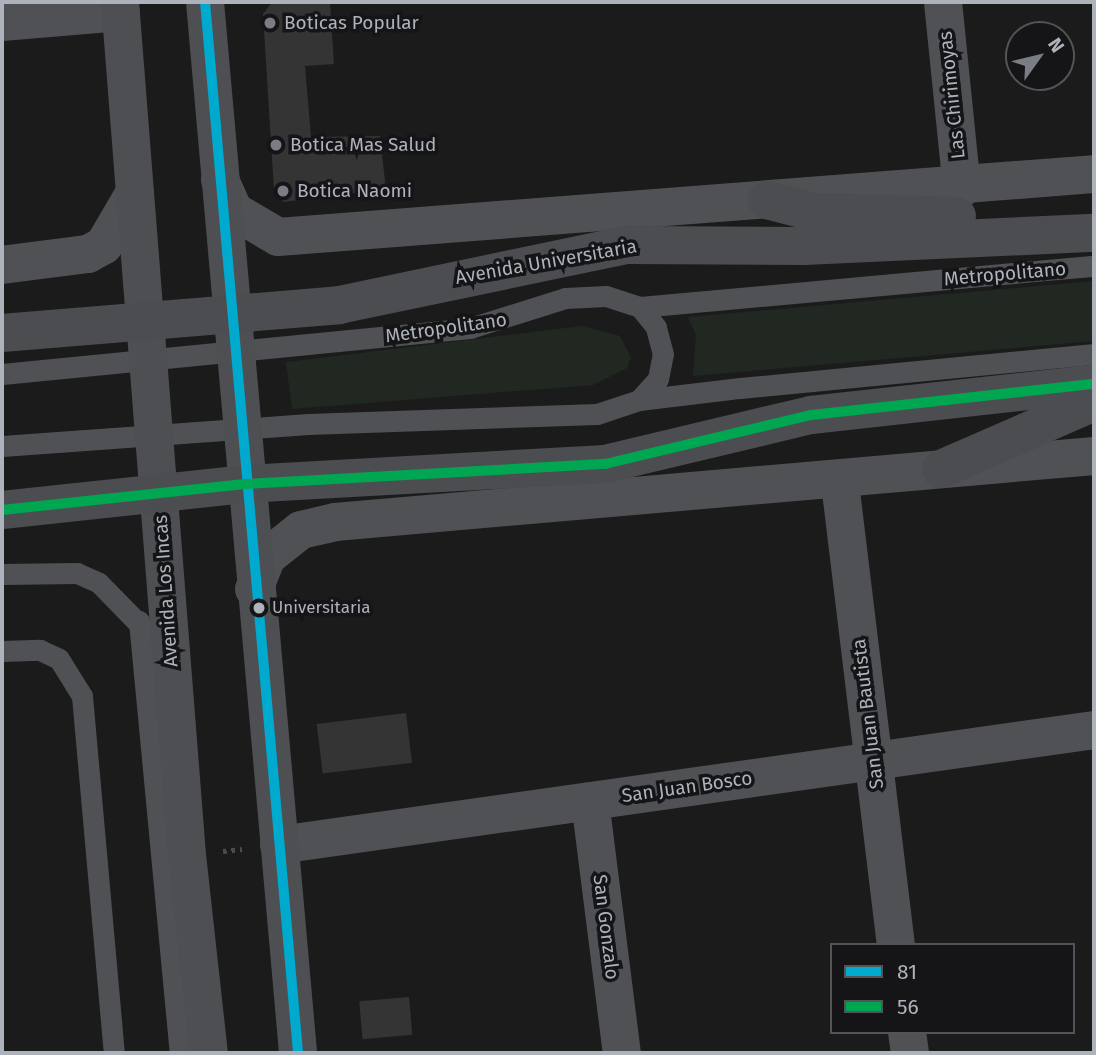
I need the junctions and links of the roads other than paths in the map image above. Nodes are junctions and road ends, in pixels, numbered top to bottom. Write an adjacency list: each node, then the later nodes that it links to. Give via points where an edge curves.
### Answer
1 (205, 2): 6 (main road)
2 (943, 2): 7 (street, Las Chirimoyas)
3 (120, 7): 4 (street); 8 (main road, Avenida Los Incas)
4 (2, 22)
5 (1094, 174): 7 (street, Avenida Universitaria)
6 (220, 180): 9 (street, Avenida Universitaria, via 234,211 278,237); 14 (main road)
7 (961, 188): 9 (street, Avenida Universitaria)
8 (135, 192): 11 (street, via 104,245 88,254); 15 (main road, Avenida Los Incas)
9 (766, 201): 10 (main road, via 813,212 997,217)
10 (1094, 232): 14 (main road, Avenida Universitaria, via 804,246 627,245 340,305)
11 (2, 265)
12 (1094, 266): 13 (lane, Metropolitano)
13 (640, 307): 17 (lane, Metropolitano, via 606,296 565,298 470,327); 22 (lane, via 656,327 663,354 658,379)
14 (231, 314): 15 (main road, Avenida Universitaria); 17 (main road)
15 (145, 320): 16 (main road, Avenida Universitaria); 19 (main road, Avenida Los Incas)
16 (2, 333)
17 (234, 352): 19 (lane, Metropolitano); 24 (main road)
18 (1094, 354): 22 (lane)
19 (148, 360): 20 (lane, Metropolitano); 25 (main road, Avenida Los Incas)
20 (2, 374)
21 (1094, 384): 30 (main road, via 811,415 605,464)
22 (639, 400): 24 (lane, via 597,414)
23 (1094, 402): 28 (main road)
24 (240, 429): 25 (lane); 30 (main road)
25 (153, 434): 26 (lane); 31 (main road, Avenida Los Incas)
26 (2, 446)
27 (1094, 456): 28 (street)
28 (941, 469): 29 (street)
29 (841, 483): 34 (street, via 325,524 301,530 267,557); 39 (street, San Juan Bautista)
30 (244, 484): 31 (main road); 34 (main road)
31 (158, 497): 32 (main road); 37 (main road, Avenida Los Incas)
32 (2, 510)
33 (2, 574): 35 (lane, via 77,573 99,583)
34 (254, 589): 41 (main road)
35 (139, 621): 37 (lane); 45 (lane)
36 (2, 651): 44 (lane, via 40,650 59,659 82,696)
37 (171, 664): 46 (main road, Avenida Los Incas)
38 (1094, 730): 39 (street, San Juan Bosco)
39 (874, 761): 40 (street, San Juan Bosco); 42 (street, San Juan Bautista)
40 (590, 801): 41 (street, San Juan Bosco); 48 (street, San Gonzalo)
41 (279, 845): 47 (main road)
42 (896, 943)
43 (907, 1034): 49 (street)
44 (114, 1053)
45 (180, 1053)
46 (209, 1053)
47 (298, 1053)
48 (622, 1053)
49 (909, 1053)

